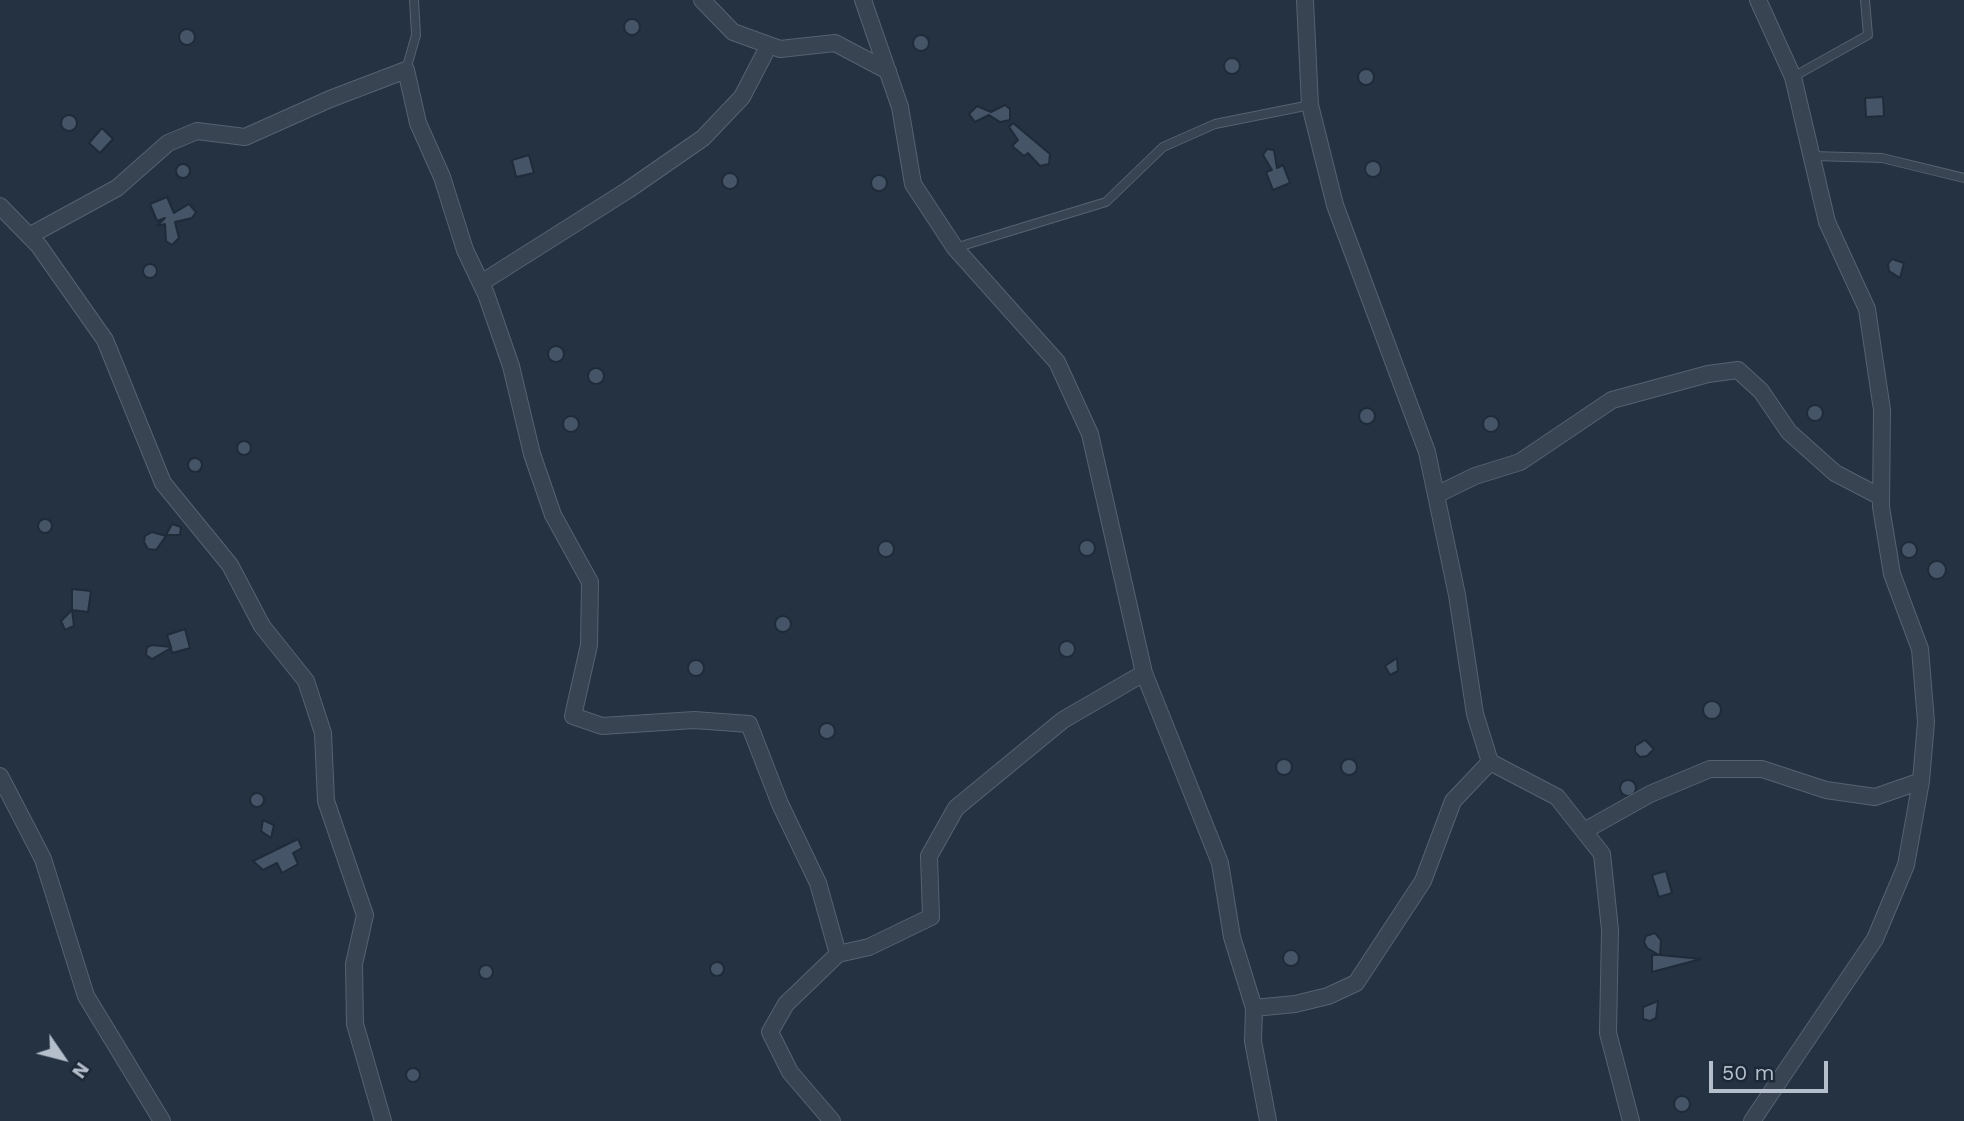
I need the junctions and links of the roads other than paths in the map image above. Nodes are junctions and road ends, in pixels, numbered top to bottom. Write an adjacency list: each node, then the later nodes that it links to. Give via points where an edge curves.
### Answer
1 (414, 0): 8 (lane, via 416,35)
2 (702, 0): 7 (street, via 733,32)
3 (863, 0): 9 (street)
4 (1758, 0): 10 (street)
5 (1865, 0): 10 (lane, via 1868,35)
6 (1308, 1): 11 (street)
7 (769, 45): 9 (street, via 780,49 835,43); 17 (street, via 742,97 703,138)
8 (406, 70): 15 (street, via 245,137 197,131 168,143 117,188); 17 (street, via 418,123)
9 (888, 71): 16 (street, via 900,107 913,184)
10 (1793, 77): 12 (street)
11 (1310, 105): 16 (lane, via 1215,124 1164,147 1106,202); 18 (street, via 1335,205 1427,452)
12 (1813, 156): 13 (lane, via 1882,158); 19 (street, via 1827,222 1867,309 1882,410)
13 (1964, 178)
14 (0, 206): 15 (street)
15 (29, 236): 28 (street, via 105,340 163,483 230,565 262,626 306,681 323,733 326,801 365,915 354,964 355,1024)
16 (955, 248): 20 (street, via 1057,362 1090,434)
17 (481, 283): 25 (street, via 511,366 531,454 553,515 590,582 589,645 573,716 602,726 694,720 749,724 818,883)
18 (1436, 495): 19 (street, via 1520,462 1612,400 1738,370 1761,391 1789,432 1835,473); 21 (street, via 1475,714)
19 (1881, 497): 23 (street, via 1892,574 1920,649 1926,722)
20 (1144, 673): 25 (street, via 1063,720 956,808 929,856 931,917 869,947); 26 (street, via 1220,863 1232,937)
21 (1490, 762): 24 (street, via 1557,797); 26 (street, via 1453,801 1423,881 1356,983 1328,996)
22 (0, 776): 27 (street, via 43,859 86,996)
23 (1921, 781): 24 (street, via 1875,797 1826,790 1762,769 1710,769 1650,794); 32 (street, via 1906,865 1875,939)
24 (1584, 831): 31 (street, via 1602,854 1610,930 1608,1033)
25 (838, 954): 29 (street, via 786,1004 770,1032 790,1072)
26 (1254, 1008): 30 (street, via 1253,1041)
27 (162, 1121)
28 (383, 1121)
29 (832, 1121)
30 (1268, 1121)
31 (1631, 1121)
32 (1752, 1121)

